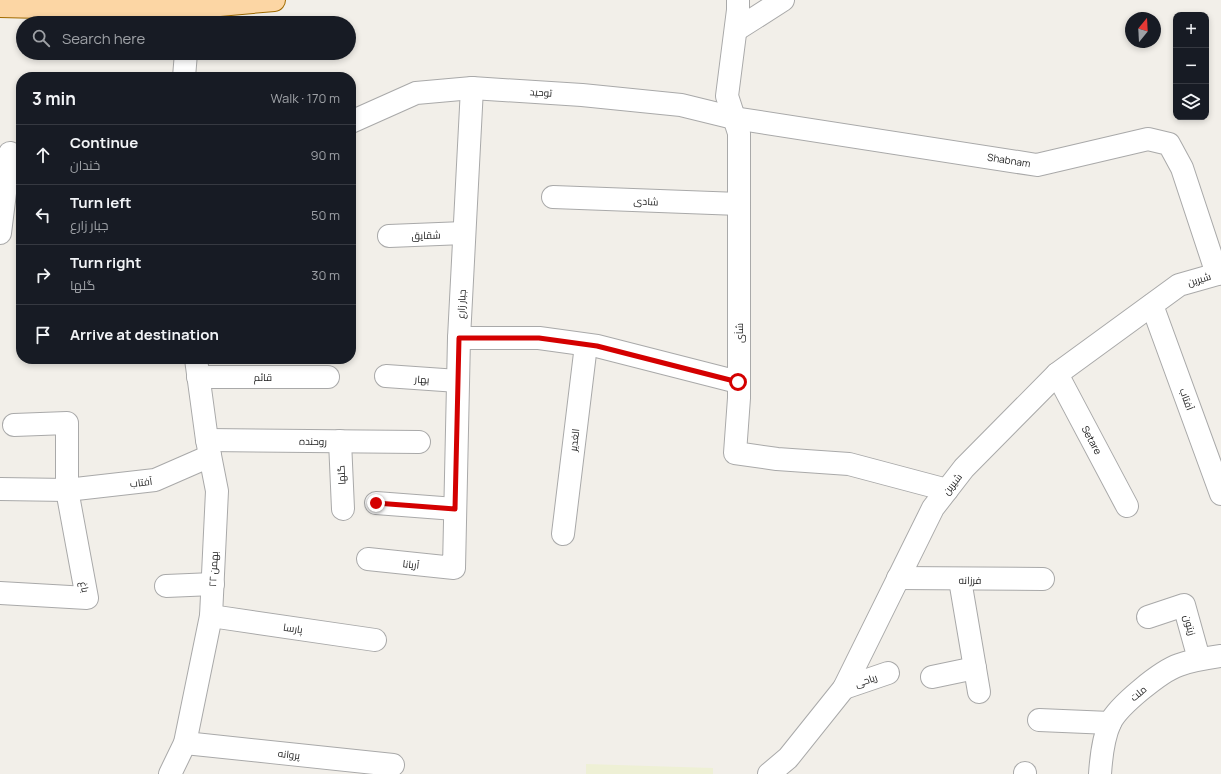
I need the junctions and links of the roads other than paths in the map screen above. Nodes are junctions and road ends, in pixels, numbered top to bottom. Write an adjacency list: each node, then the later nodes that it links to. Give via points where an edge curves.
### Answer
1 (274, 0): 5 (main road)
2 (738, 0): 6 (street, شآی)
3 (783, 0): 6 (street)
4 (0, 6): 5 (main road, via 164,10)
5 (188, 15)
6 (736, 30): 10 (street, شآی, via 727,96)
7 (185, 60): 8 (street)
8 (184, 72)
9 (472, 88): 10 (street, توحید, via 681,105); 11 (street, توحید, via 416,93); 16 (street, جبار زارع)
10 (734, 118): 14 (street, شآی, via 739,132); 18 (street, Shabnam, via 1037,165 1148,139 1169,144 1182,168)
11 (356, 120)
12 (10, 153): 15 (street)
13 (553, 197): 14 (street, شادی)
14 (739, 204): 27 (street, شآی)
15 (0, 233)
16 (464, 233): 17 (street, شقایق); 20 (street, جبار زارع)
17 (389, 236)
18 (1219, 273): 19 (street, شیرین, via 1179,285)
19 (1152, 305): 23 (street, شیرین); 35 (street, آفتاب)
20 (459, 338): 21 (street, via 539,338); 26 (street, جبار زارع)
21 (586, 345): 27 (street); 40 (street, الغدیر)
22 (197, 368): 25 (street, قائم); 31 (street, ۲۲ بهمن)
23 (1057, 374): 34 (street, شیرین, via 964,468); 37 (street, Setare)
24 (386, 376): 26 (street, بهار)
25 (328, 377)
26 (458, 381): 39 (street, جبار زارع)
27 (738, 382): 34 (street, شآی, via 735,453 849,464)
28 (14, 425): 33 (street, via 67,423)
29 (340, 441): 30 (street, روحنده); 31 (street, روحنده); 38 (street, گلها)
30 (419, 442)
31 (208, 448): 33 (street, آفتاب, via 156,480); 46 (street, ۲۲ بهمن, via 217,492)
32 (0, 489): 33 (street, آفتاب)
33 (67, 490): 48 (street, باغ, via 87,598)
34 (947, 490): 43 (street, شیرین, via 933,508)
35 (1221, 494)
36 (376, 503): 39 (street)
37 (1126, 506)
38 (343, 509)
39 (455, 509): 42 (street, جبار زارع)
40 (563, 534)
41 (368, 560): 42 (street, آریانا)
42 (454, 568)
43 (898, 578): 44 (street, فرزانه); 57 (street, شیرین)
44 (960, 580): 45 (street, فرزانه); 54 (street)
45 (1043, 580)
46 (213, 584): 47 (street); 49 (street, ۲۲ بهمن)
47 (166, 586)
48 (0, 593)
49 (211, 616): 51 (street, پارسا); 61 (street, ۲۲ بهمن)
50 (1148, 617): 53 (street, زیتون, via 1184,605)
51 (375, 640)
52 (1221, 656): 53 (street, ملت)
53 (1199, 659): 60 (street, ملت, via 1178,665 1136,692)
54 (975, 668): 56 (street); 58 (street)
55 (888, 673): 57 (street, ریاحی)
56 (932, 677)
57 (844, 688): 64 (street, شیرین, via 788,758)
58 (979, 692)
59 (1039, 720): 60 (street)
60 (1110, 723): 65 (street, ملت)
61 (185, 743): 62 (street, پروانه); 63 (street, ۲۲ بهمن)
62 (393, 765)
63 (170, 774)
64 (769, 774)
65 (1100, 774)

